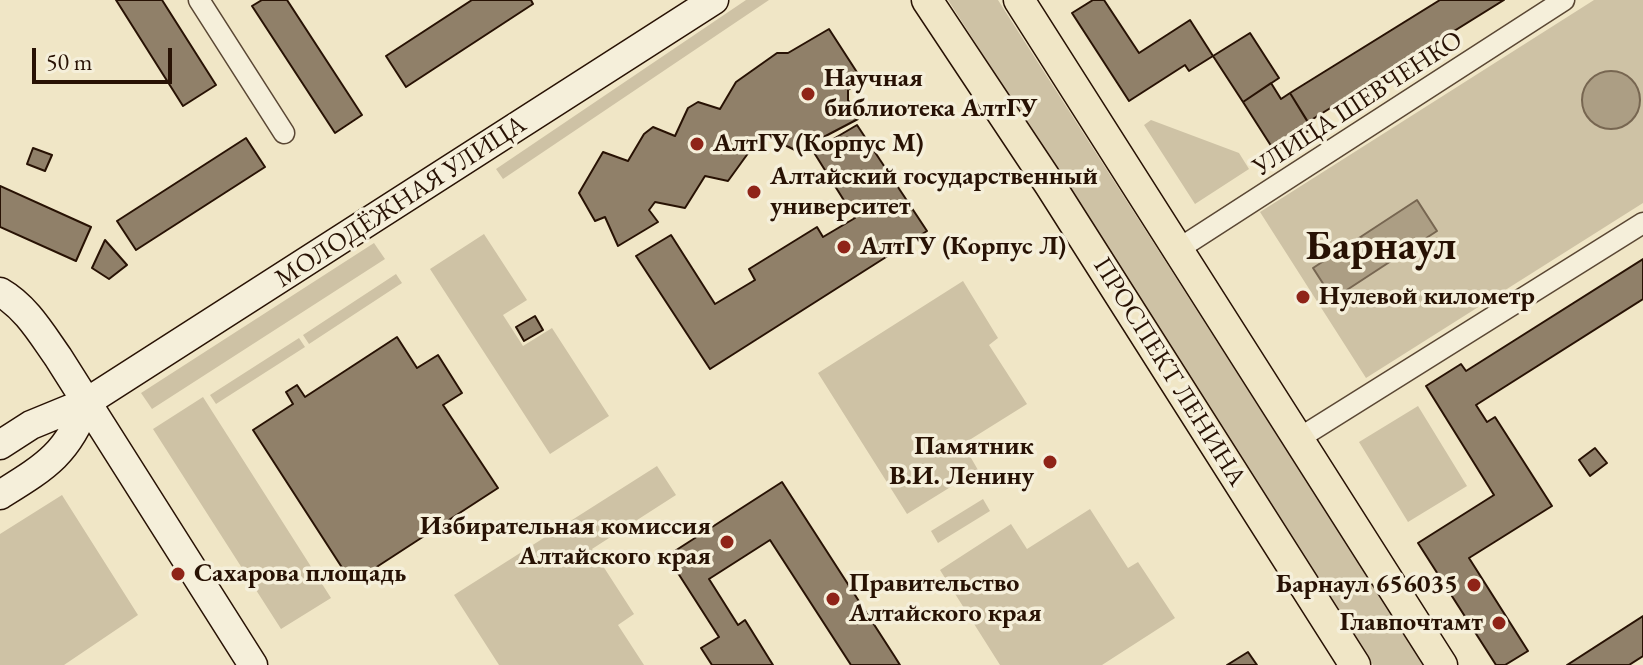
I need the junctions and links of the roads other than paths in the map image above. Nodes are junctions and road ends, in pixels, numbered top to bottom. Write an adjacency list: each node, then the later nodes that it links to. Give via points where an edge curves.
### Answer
1 (199, 0): 6 (street)
2 (714, 0): 10 (street, МОЛОДЁЖНАЯ УЛИЦА)
3 (927, 0): 15 (main road, ПРОСПЕКТ ЛЕНИНА)
4 (1019, 0): 8 (main road)
5 (1564, 0): 8 (street, УЛИЦА ШЕВЧЕНКО)
6 (284, 133)
7 (1643, 223): 11 (street)
8 (1177, 250): 11 (main road)
9 (0, 292): 10 (street, via 31,319)
10 (87, 402): 12 (street, МОЛОДЁЖНАЯ УЛИЦА, via 31,425); 13 (street, via 76,431 54,461); 14 (street)
11 (1298, 439): 16 (main road)
12 (0, 445)
13 (0, 495)
14 (253, 665)
15 (1355, 665)
16 (1442, 665)

